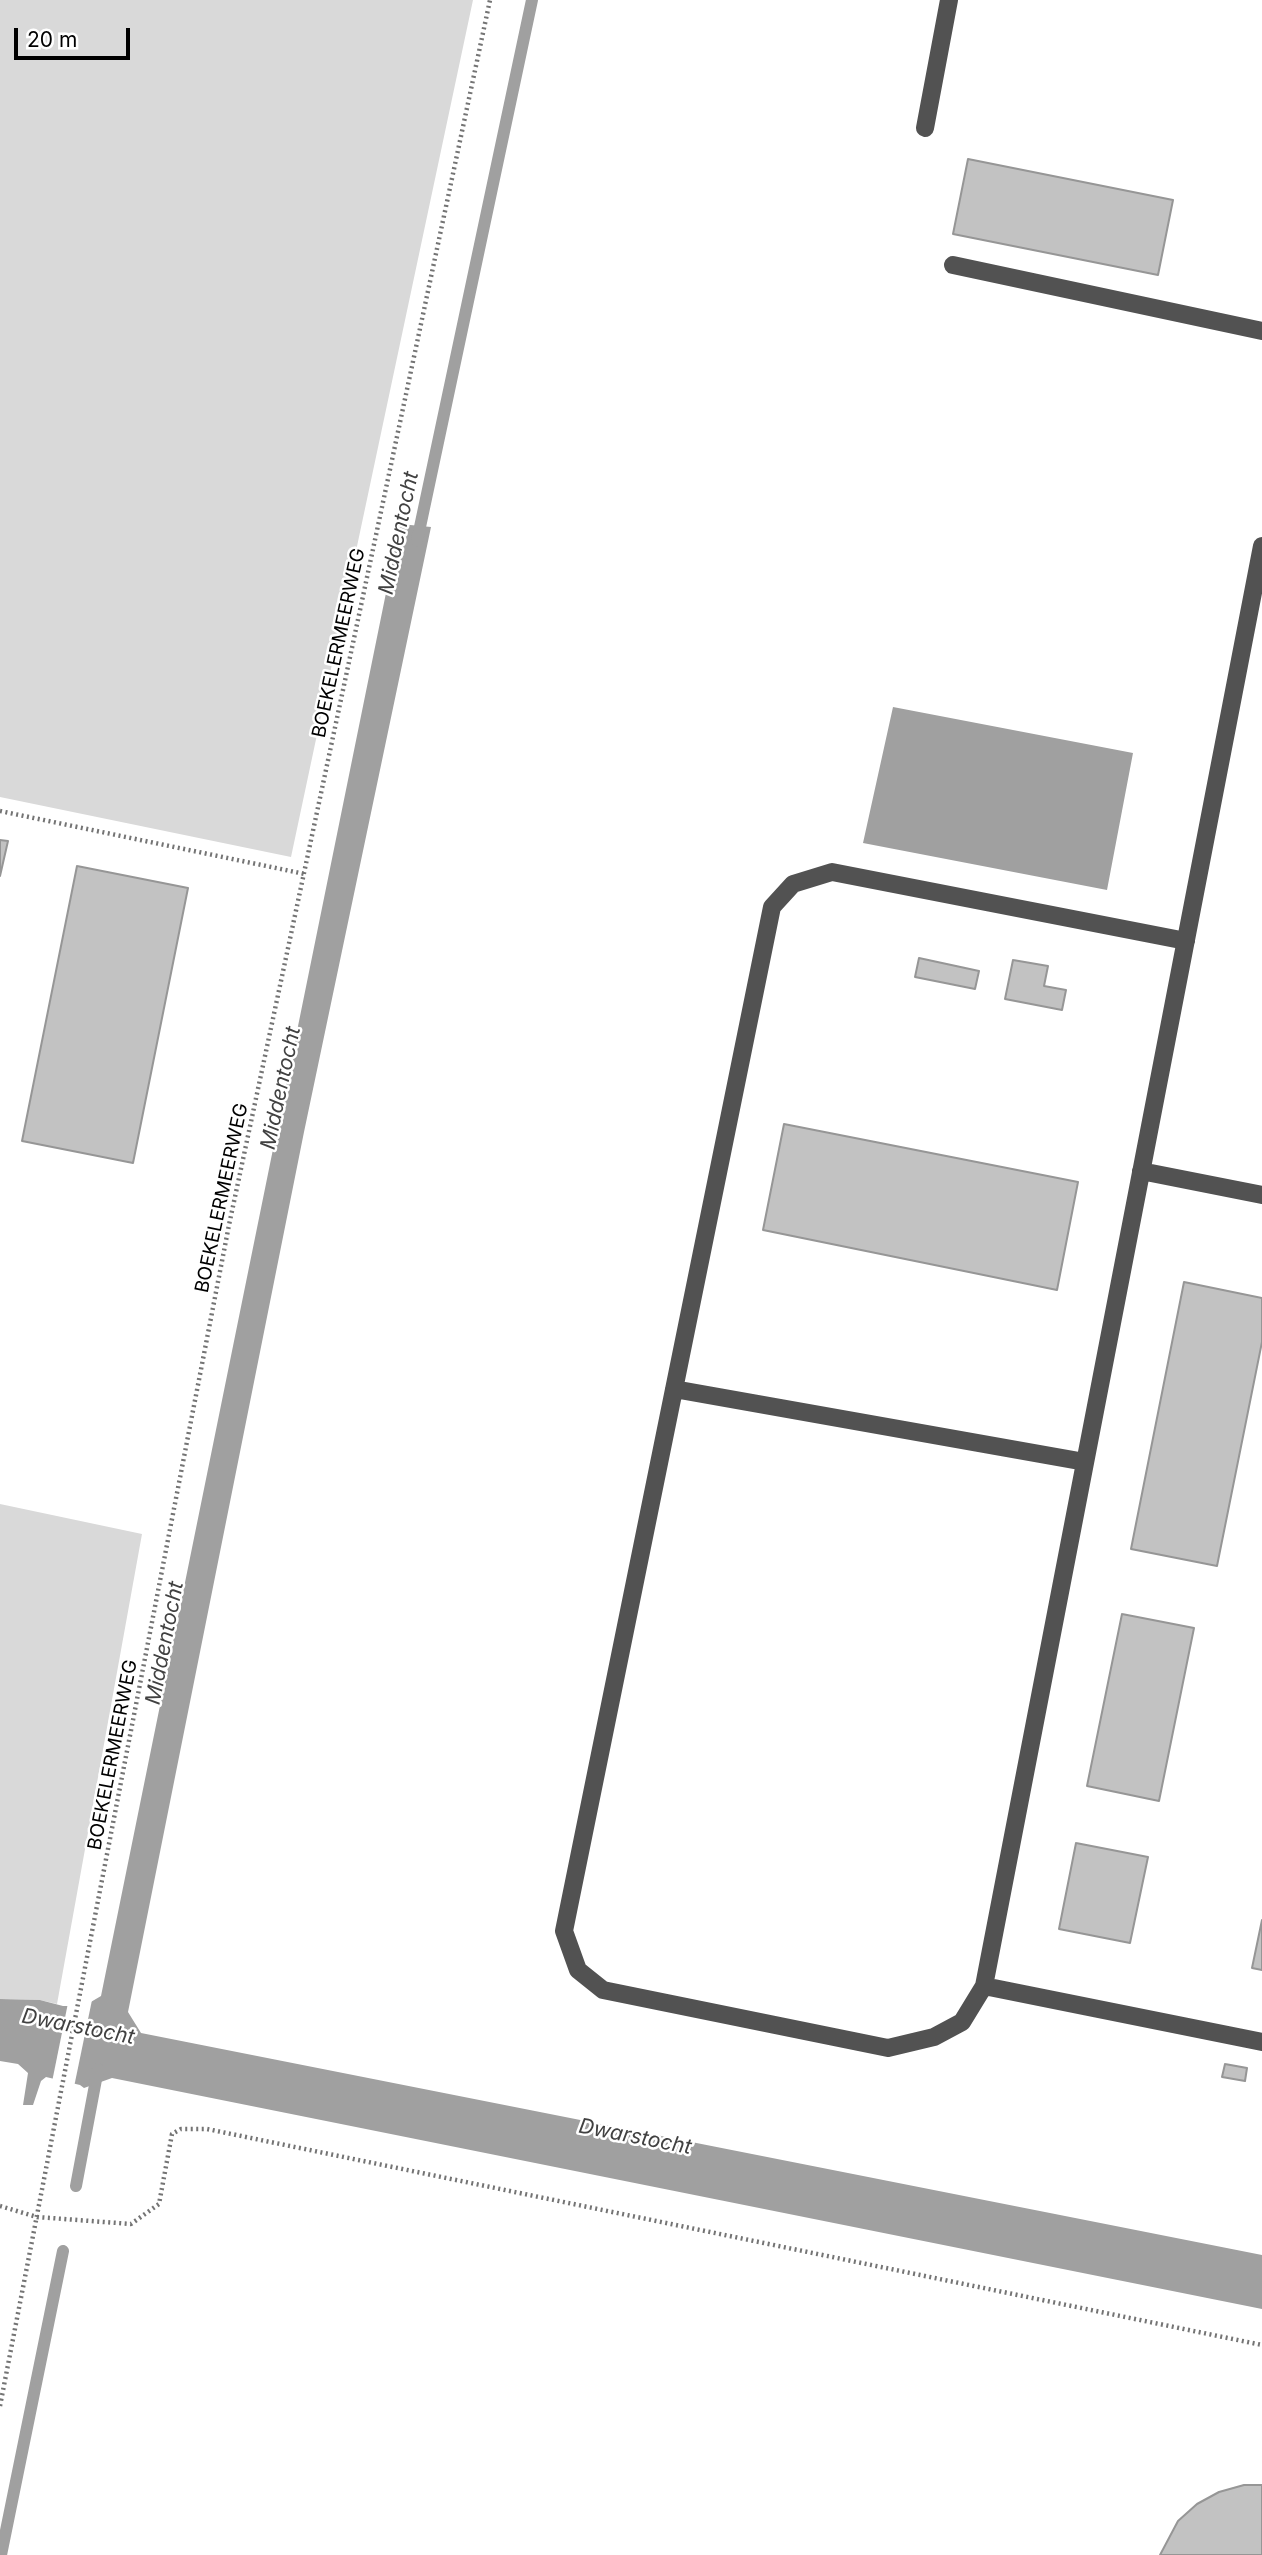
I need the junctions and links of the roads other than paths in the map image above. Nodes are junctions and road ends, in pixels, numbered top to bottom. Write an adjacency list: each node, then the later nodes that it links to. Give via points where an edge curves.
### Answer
1 (949, 0): 2 (lane)
2 (925, 128)
3 (953, 265): 4 (lane)
4 (1262, 331)
5 (1262, 546): 6 (lane)
6 (1185, 941): 7 (lane); 9 (lane, via 832,872 793,884 772,907)
7 (1141, 1171): 8 (lane); 10 (lane)
8 (1262, 1195)
9 (674, 1389): 10 (lane); 11 (lane, via 564,1931 578,1970 603,1990 888,2048 934,2037 962,2022)
10 (1085, 1462): 11 (lane)
11 (984, 1986): 12 (lane)
12 (1262, 2042)

